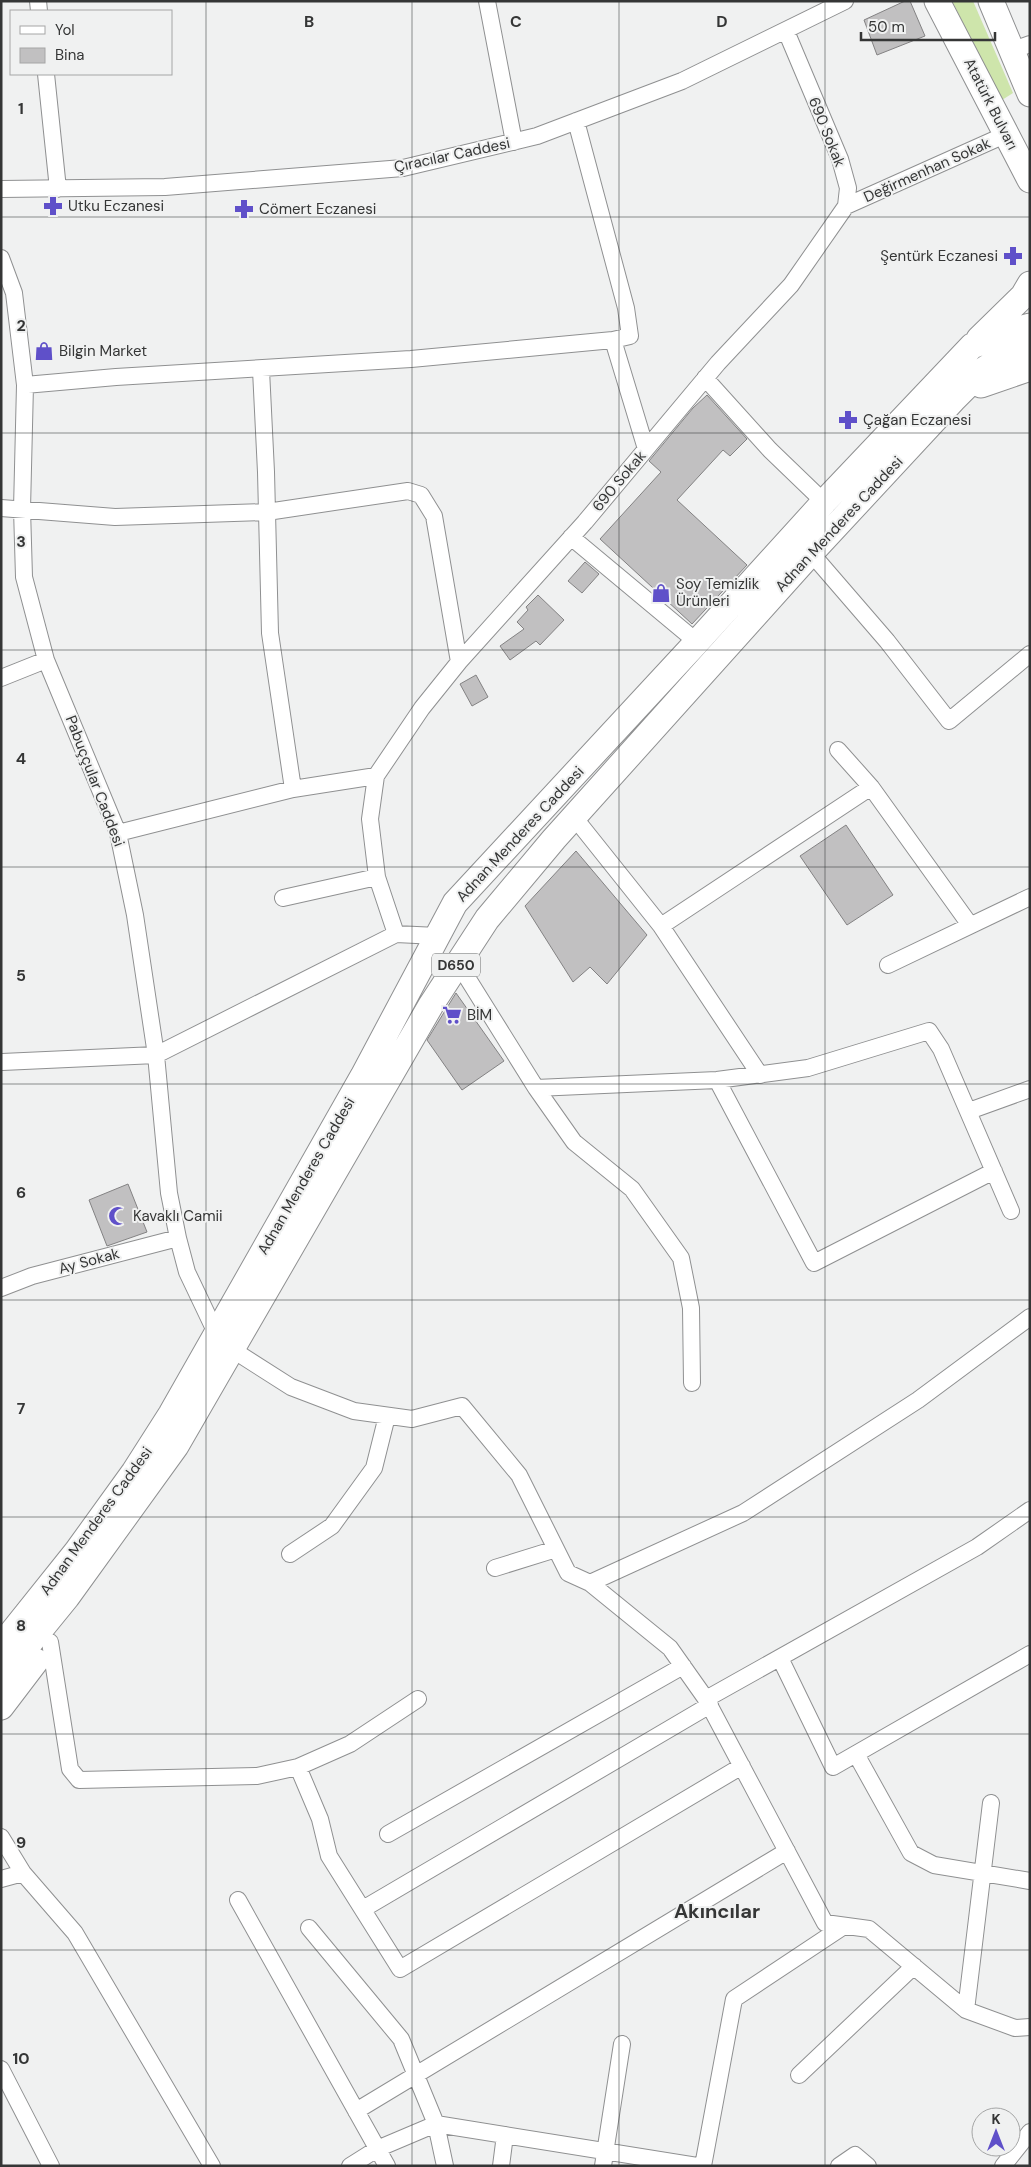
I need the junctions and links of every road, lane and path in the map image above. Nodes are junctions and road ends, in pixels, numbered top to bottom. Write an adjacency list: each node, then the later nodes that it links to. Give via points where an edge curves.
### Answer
1 (487, 1): 11 (street)
2 (845, 1): 5 (street, Çıracılar Caddesi)
3 (937, 1): 10 (main road, Atatürk Bulvarı)
4 (991, 1): 6 (main road)
5 (786, 31): 9 (street, Çıracılar Caddesi, via 682,81); 15 (street, 690 Sokak, via 840,159 848,188)
6 (1021, 47): 8 (main road)
7 (46, 75): 14 (street)
8 (1030, 94)
9 (576, 121): 11 (street, Çıracılar Caddesi); 19 (street, via 626,308 630,336)
10 (1007, 134): 12 (main road, Atatürk Bulvarı); 15 (street, Değirmenhan Sokak)
11 (514, 142): 14 (street, Çıracılar Caddesi, via 403,168 165,187)
12 (1030, 180)
13 (1, 189): 14 (street, Çıracılar Caddesi)
14 (58, 189)
15 (846, 206): 24 (street, 690 Sokak, via 791,285)
16 (1, 258): 25 (street, Pabuççular Caddesi, via 14,293)
17 (1030, 284): 20 (main road, via 1023,296)
18 (1030, 326): 20 (main road, Adnan Menderes Caddesi)
19 (613, 340): 23 (street); 27 (street)
20 (972, 346): 28 (main road, Adnan Menderes Caddesi)
21 (1030, 350): 26 (main road, Adnan Menderes Caddesi / D650, via 997,360)
22 (1030, 368): 26 (main road, via 988,381)
23 (261, 370): 25 (street); 31 (street)
24 (705, 378): 27 (street, 690 Sokak); 28 (street, via 770,450)
25 (25, 385): 30 (street, Pabuççular Caddesi)
26 (953, 400): 33 (main road, Adnan Menderes Caddesi / D650)
27 (646, 449): 32 (street, 690 Sokak)
28 (824, 502): 34 (main road, Adnan Menderes Caddesi)
29 (1, 508): 30 (street)
30 (22, 508): 31 (street, via 115,517); 36 (street, Pabuççular Caddesi, via 24,577)
31 (267, 512): 37 (street, via 408,491 421,495 434,516); 42 (street, via 270,633)
32 (571, 537): 34 (street); 37 (street, 690 Sokak)
33 (812, 553): 35 (street, via 887,641 949,722); 43 (main road, Adnan Menderes Caddesi / D650)
34 (697, 642): 51 (main road, Adnan Menderes Caddesi, via 455,903)
35 (1030, 654)
36 (46, 660): 38 (street); 44 (street, Pabuççular Caddesi)
37 (459, 662): 40 (street, 690 Sokak, via 422,708)
38 (1, 678)
39 (838, 750): 41 (street)
40 (376, 776): 42 (street); 45 (street, 690 Sokak, via 370,820)
41 (870, 787): 48 (street); 49 (street)
42 (294, 789): 44 (street)
43 (574, 817): 48 (street); 52 (main road, Adnan Menderes Caddesi / D650, via 487,919)
44 (118, 833): 54 (street, Pabuççular Caddesi, via 135,915)
45 (376, 877): 46 (street); 50 (street, 690 Sokak)
46 (283, 898)
47 (1028, 902): 49 (street)
48 (661, 926): 56 (street)
49 (970, 926): 53 (street)
50 (396, 934): 51 (street); 54 (street)
51 (437, 936): 66 (main road, Adnan Menderes Caddesi)
52 (458, 963): 58 (street); 66 (main road, Adnan Menderes Caddesi / D650, via 253,1311)
53 (888, 965)
54 (156, 1055): 55 (street); 63 (street, Pabuççular Caddesi, via 169,1193)
55 (2, 1062)
56 (760, 1075): 57 (street); 60 (street, via 808,1068 929,1031)
57 (717, 1080): 58 (street); 61 (street, via 814,1263)
58 (536, 1088): 67 (street, via 574,1142 632,1189 681,1258 691,1308)
59 (1030, 1089): 60 (street)
60 (969, 1111): 61 (street)
61 (994, 1171): 62 (street)
62 (1011, 1211)
63 (178, 1238): 64 (street, Ay Sokak, via 32,1276); 66 (street, Pabuççular Caddesi, via 187,1272)
64 (1, 1288)
65 (1030, 1317): 73 (street, via 918,1400 743,1513)
66 (225, 1341): 68 (street, via 291,1387 354,1411); 74 (main road, Adnan Menderes Caddesi / D650, via 176,1446); 75 (main road, Adnan Menderes Caddesi, via 171,1414 134,1472 30,1610)
67 (692, 1384)
68 (387, 1416): 70 (street, via 412,1419 462,1406 519,1475); 71 (street, via 374,1468 332,1526)
69 (1030, 1510): 78 (street, via 976,1547)
70 (556, 1549): 72 (street); 73 (street, via 568,1573)
71 (290, 1554)
72 (495, 1568)
73 (590, 1583): 79 (street, via 670,1648)
74 (67, 1597): 76 (main road); 80 (main road, Adnan Menderes Caddesi / D650)
75 (4, 1632)
76 (50, 1642): 83 (main road); 86 (street, via 70,1769 79,1780 257,1776)
77 (1030, 1654): 84 (street)
78 (780, 1658): 82 (street); 84 (street, via 833,1767)
79 (683, 1666): 82 (street); 88 (street)
80 (1, 1678)
81 (418, 1699): 86 (street, via 350,1744)
82 (708, 1702): 85 (street); 96 (street)
83 (1, 1707)
84 (856, 1754): 92 (street, via 911,1853 934,1865)
85 (742, 1766): 90 (street); 96 (street, via 400,1969)
86 (298, 1767): 96 (street, via 320,1819 329,1856)
87 (990, 1803): 92 (street)
88 (388, 1834)
89 (1, 1837): 91 (street)
90 (787, 1851): 97 (street, via 825,1923); 104 (street)
91 (23, 1873): 93 (street); 113 (street, via 75,1933)
92 (983, 1873): 94 (street); 100 (street)
93 (1, 1879)
94 (1030, 1881)
95 (238, 1900): 106 (street)
96 (363, 1909)
97 (844, 1926): 99 (street, via 869,1929); 119 (street, via 734,1999)
98 (309, 1928): 104 (street, via 400,2039)
99 (914, 1966): 100 (street); 105 (street)
100 (966, 2010): 101 (street, via 1014,2028)
101 (1030, 2028)
102 (622, 2044): 111 (street)
103 (1, 2068): 112 (street)
104 (416, 2075): 106 (street); 107 (street)
105 (799, 2075)
106 (356, 2111): 110 (street)
107 (436, 2124): 109 (street); 110 (street); 116 (street)
108 (1030, 2132): 122 (street)
109 (505, 2136): 111 (street); 117 (street)
110 (377, 2148): 114 (street); 115 (street)
111 (604, 2158): 118 (street)
112 (52, 2166)
113 (212, 2166)
114 (350, 2166)
115 (387, 2166)
116 (445, 2166)
117 (501, 2166)
118 (697, 2166)
119 (703, 2166)
120 (839, 2166): 121 (street, via 855,2154)
121 (868, 2166)
122 (1003, 2166)

